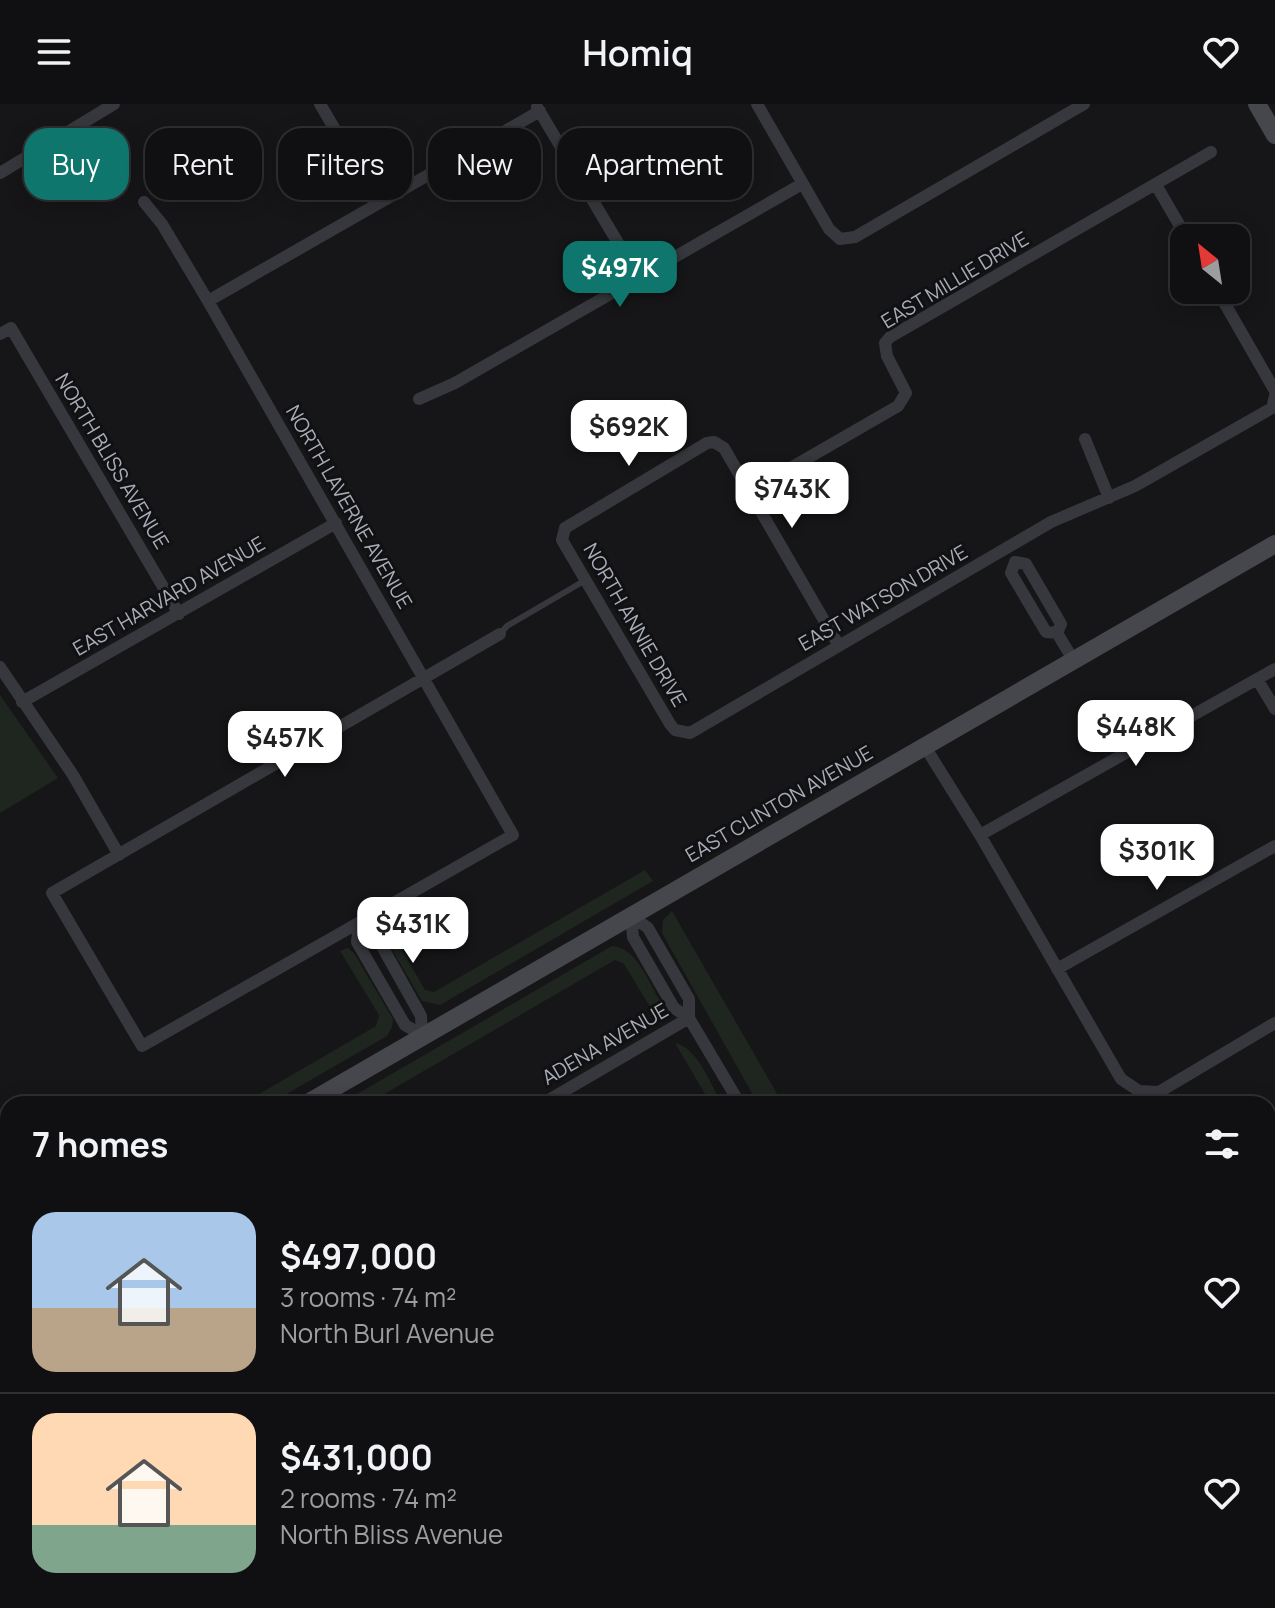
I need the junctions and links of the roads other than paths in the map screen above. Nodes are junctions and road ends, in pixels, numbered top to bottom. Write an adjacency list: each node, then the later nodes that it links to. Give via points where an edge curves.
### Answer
1 (114, 104): 9 (street)
2 (320, 104): 13 (street)
3 (757, 104): 10 (street)
4 (1084, 104): 10 (street, via 855,237 840,239 829,229)
5 (1257, 104): 7 (street)
6 (538, 108): 13 (street); 15 (street)
7 (1274, 132)
8 (1211, 152): 11 (street, EAST MILLIE DRIVE)
9 (0, 173)
10 (802, 184): 15 (street)
11 (1156, 185): 14 (street); 22 (street, EAST MILLIE DRIVE, via 890,337 885,343 887,356 906,393 898,406)
12 (144, 202): 16 (street, NORTH LAVERNE AVENUE)
13 (378, 203): 16 (street)
14 (1179, 224)
15 (639, 278): 19 (street)
16 (208, 301): 24 (street, NORTH LAVERNE AVENUE)
17 (1224, 304): 20 (street)
18 (5, 331): 28 (street, NORTH BLISS AVENUE)
19 (419, 399)
20 (1274, 399): 23 (street, EAST WATSON DRIVE)
21 (1085, 439): 23 (street)
22 (749, 492): 27 (street, NORTH ANNIE DRIVE, via 724,448 707,443 570,524 562,540); 30 (street)
23 (1109, 498): 26 (street, EAST WATSON DRIVE, via 1063,516)
24 (336, 523): 28 (street, EAST HARVARD AVENUE); 34 (street, NORTH LAVERNE AVENUE)
25 (1275, 544): 31 (street, EAST CLINTON AVENUE)
26 (1007, 549): 30 (street, EAST WATSON DRIVE); 31 (street, via 1015,562 1026,564 1061,624 1057,633)
27 (586, 580): 29 (lane); 38 (street, NORTH ANNIE DRIVE)
28 (179, 614): 36 (street, EAST HARVARD AVENUE)
29 (500, 634): 34 (street)
30 (839, 646): 38 (street, EAST WATSON DRIVE, via 690,733)
31 (1074, 661): 39 (street, EAST CLINTON AVENUE)
32 (0, 667): 36 (street)
33 (1275, 669): 35 (street)
34 (424, 678): 42 (street); 44 (street, NORTH LAVERNE AVENUE, via 513,835)
35 (1257, 679): 37 (street); 40 (street)
36 (22, 702): 42 (street)
37 (1275, 709)
38 (679, 732)
39 (924, 745): 40 (street); 43 (street, EAST CLINTON AVENUE)
40 (980, 835): 45 (street)
41 (1275, 846): 45 (street)
42 (119, 855): 44 (street, via 52,893 142,1046)
43 (631, 915): 46 (street, via 648,928 689,999); 48 (street, EAST CLINTON AVENUE)
44 (359, 925): 48 (street, via 374,932 421,1016); 48 (street, via 357,942 405,1025)
45 (1057, 969): 47 (street, via 1121,1079 1139,1091 1159,1092)
46 (689, 1018): 50 (street, ADENA AVENUE); 51 (street)
47 (1275, 1023)
48 (422, 1035): 49 (street, EAST CLINTON AVENUE)
49 (319, 1096)
50 (556, 1096)
51 (735, 1096)

